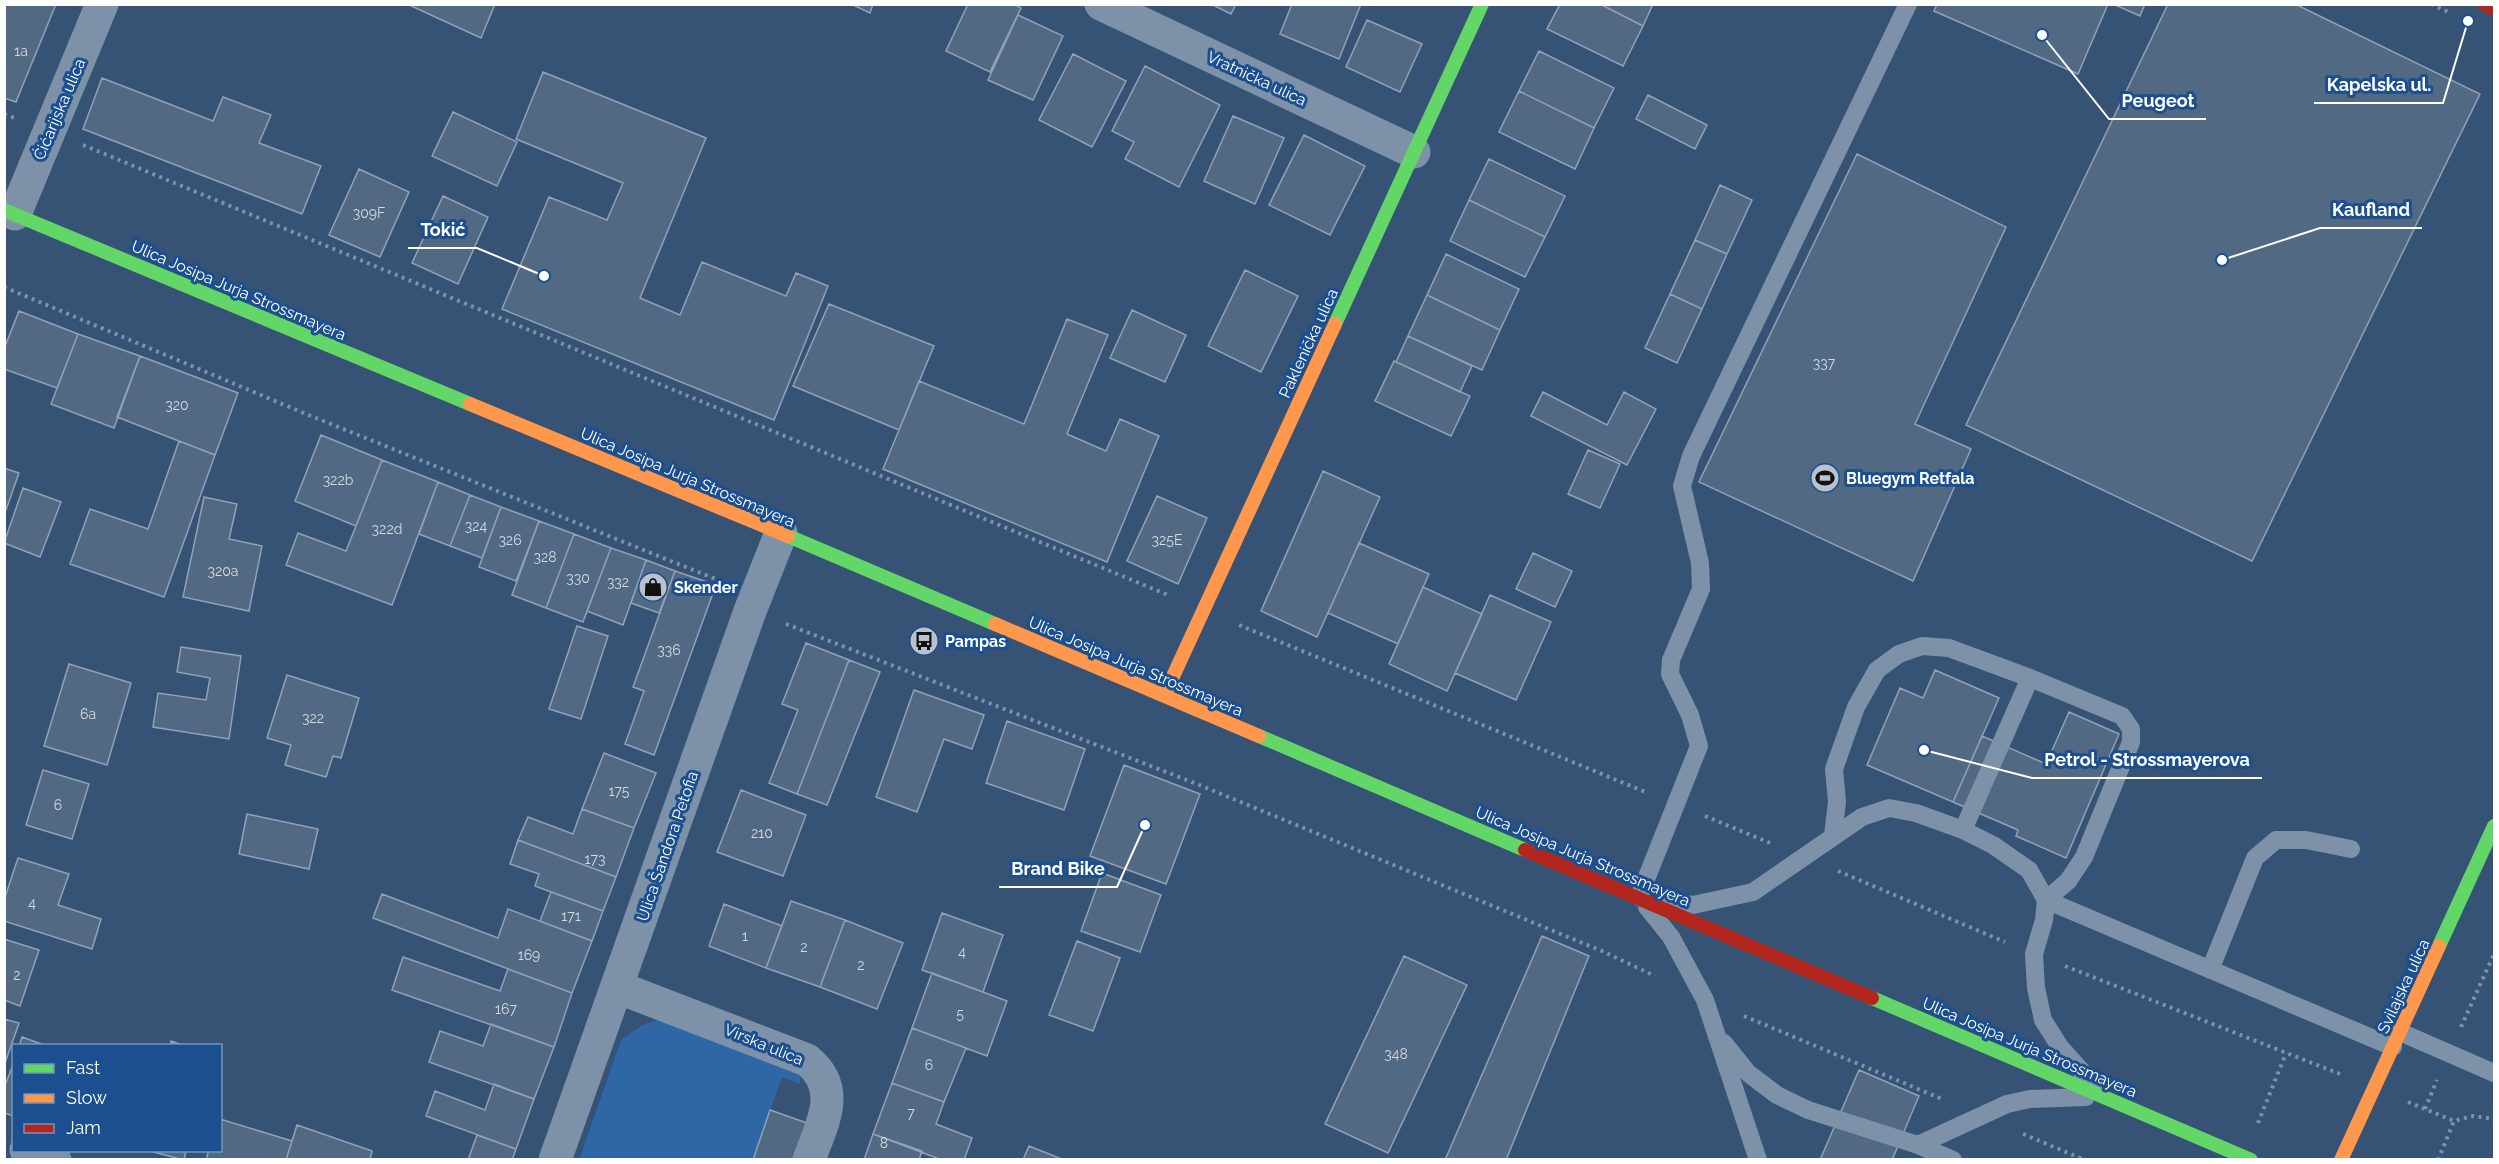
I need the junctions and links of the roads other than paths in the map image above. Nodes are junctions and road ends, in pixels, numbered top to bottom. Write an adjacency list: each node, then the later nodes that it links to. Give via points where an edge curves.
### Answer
1 (102, 4): 8 (street, Ćićarijska ulica, via 50,132)
2 (1101, 4): 7 (street, Vratnička ulica)
3 (1482, 4): 7 (main road, Paklenička ulica)
4 (1908, 4): 16 (lane, via 1691,456 1682,486 1700,563 1701,589 1671,660 1670,674 1690,715 1699,746)
5 (2484, 4): 6 (main road)
6 (2494, 9)
7 (1414, 152): 11 (main road, Paklenička ulica)
8 (10, 212): 9 (main road, Ulica Josipa Jurja Strossmayera)
9 (781, 533): 11 (main road, Ulica Josipa Jurja Strossmayera); 19 (street, Ulica Šandora Petofia)
10 (2030, 678): 13 (lane); 14 (lane, via 1949,648 1922,646 1899,654 1877,670 1856,707 1834,769 1837,802); 17 (lane, via 2122,716 2131,729 2131,742 2084,857 2068,881)
11 (1164, 696): 16 (main road, Ulica Josipa Jurja Strossmayera)
12 (2494, 826): 21 (main road, Svilajska ulica)
13 (1963, 830): 14 (lane, via 1889,808 1862,817); 17 (lane, via 2029,870)
14 (1833, 835): 16 (lane, via 1754,892 1693,905)
15 (2351, 849): 18 (lane, via 2306,840 2276,840 2255,858)
16 (1639, 897): 20 (lane, via 1671,937 1706,1000); 23 (main road, Ulica Josipa Jurja Strossmayera)
17 (2046, 900): 18 (lane); 23 (lane, via 2034,954 2043,1020 2060,1047)
18 (2210, 970): 21 (lane)
19 (617, 987): 28 (street, Ulica Šandora Petofia); 29 (street, Virska ulica, via 807,1060 820,1070 828,1088 826,1113)
20 (1717, 1035): 24 (lane, via 1748,1073 1777,1095 1808,1110); 30 (lane)
21 (2397, 1039): 22 (lane); 32 (main road, Svilajska ulica)
22 (2494, 1073)
23 (2105, 1097): 24 (lane, via 2030,1099 2007,1104); 26 (main road, Ulica Josipa Jurja Strossmayera)
24 (1918, 1145): 31 (lane)
25 (32, 1152): 27 (street)
26 (2248, 1158)
27 (55, 1160)
28 (555, 1160)
29 (809, 1160)
30 (1758, 1160)
31 (1953, 1160)
32 (2342, 1160)

